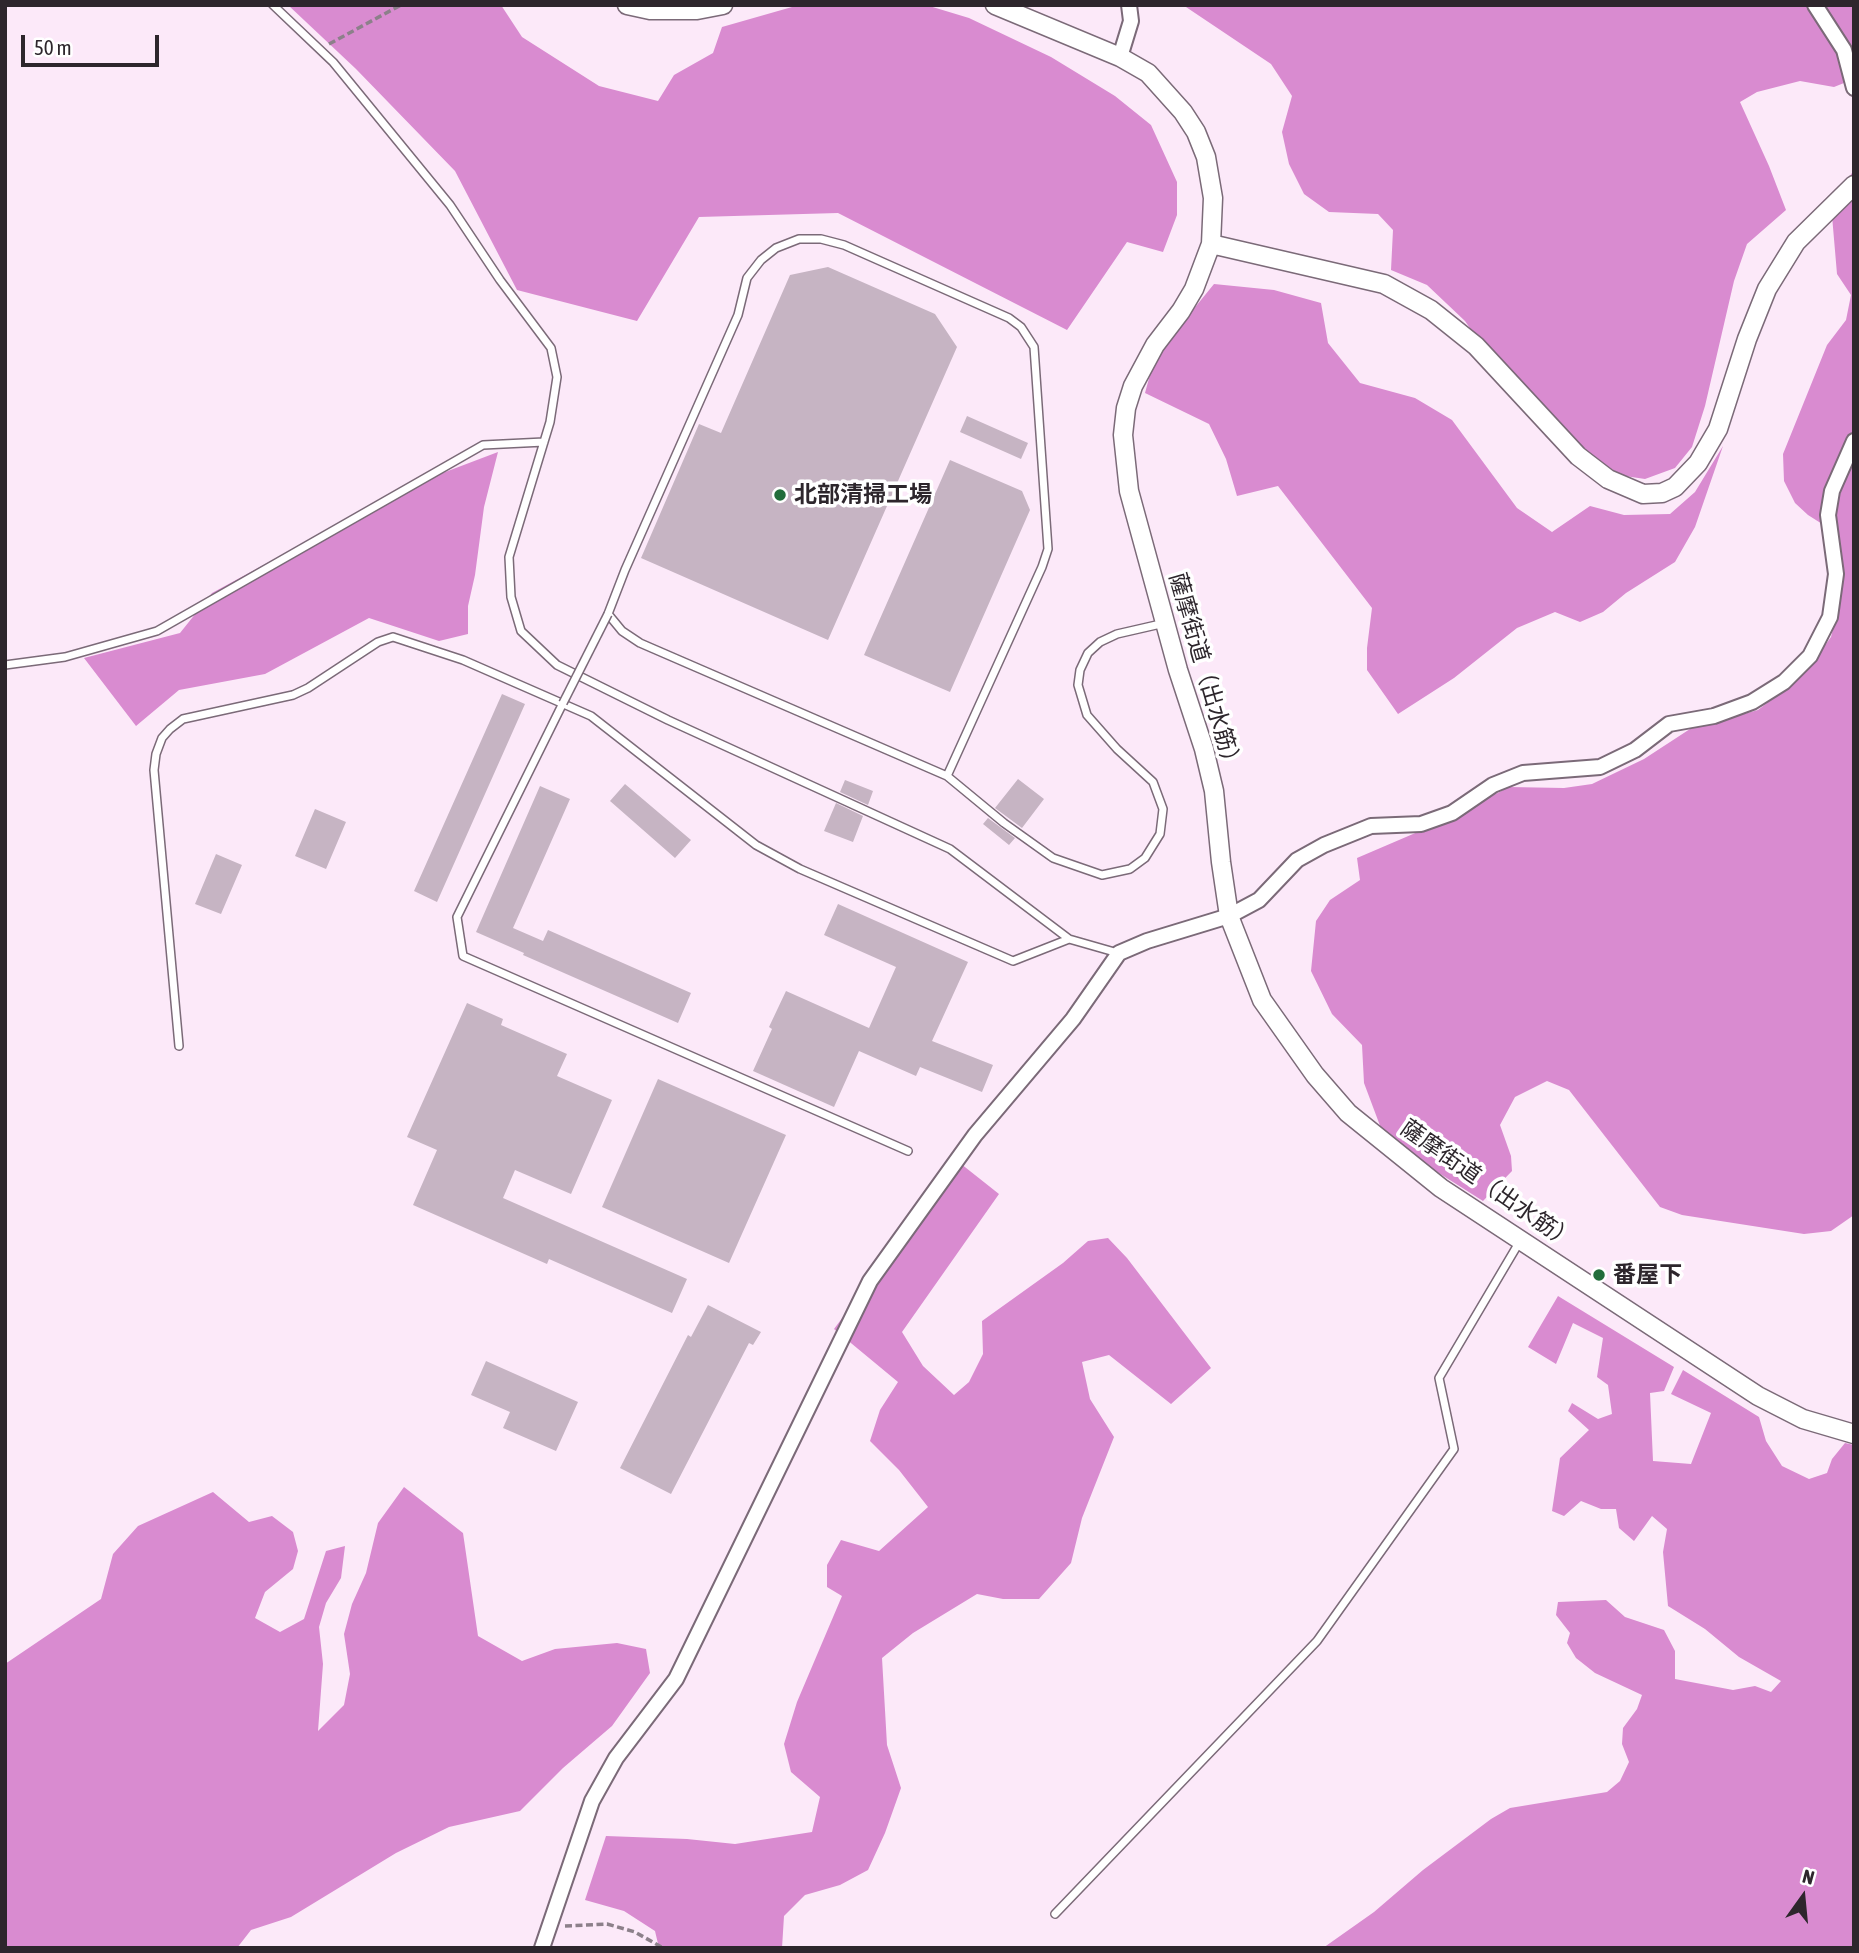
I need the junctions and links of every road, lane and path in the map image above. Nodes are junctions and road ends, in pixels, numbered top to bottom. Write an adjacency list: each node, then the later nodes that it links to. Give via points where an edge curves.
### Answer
1 (273, 5): 8 (lane)
2 (401, 5): 8 (path)
3 (626, 5): 4 (street, via 650,10)
4 (723, 5)
5 (995, 5): 9 (street, 薩摩街道（出水筋）)
6 (1129, 5): 9 (street, via 1131,21)
7 (1815, 5): 10 (street, via 1844,50)
8 (319, 49): 14 (lane, via 450,205 551,348 557,377)
9 (1120, 57): 12 (street, 薩摩街道（出水筋）, via 1148,73 1170,94 1196,132 1211,178)
10 (1854, 88)
11 (1854, 185): 12 (street, via 1796,242 1762,302 1717,429 1698,463 1662,493 1643,494 1608,480 1578,456 1476,346 1431,310 1384,284)
12 (1211, 244): 16 (street, 薩摩街道（出水筋）, via 1194,289 1145,362 1126,408 1123,435 1129,491)
13 (1854, 441): 20 (street, via 1832,491 1828,515 1836,574 1830,617 1810,656 1784,682 1752,702 1714,716 1669,724 1635,750 1600,767 1523,773 1493,785 1452,813 1421,824 1371,826 1324,845 1297,860 1259,900)
14 (544, 442): 17 (lane, via 483,445 157,631 65,657); 21 (lane, via 509,557 511,597 521,631 557,665 601,688 950,849)
15 (608, 614): 18 (lane, bridge); 19 (lane, via 640,643); 19 (lane, via 738,314 747,278 776,248 799,239 844,245 1009,318 1034,347 1048,549)
16 (1165, 623): 19 (lane, via 1100,642 1080,670 1078,685 1087,715 1153,782 1160,798 1160,834 1145,858 1130,869 1102,874 1052,858); 20 (street, 薩摩街道（出水筋）, via 1205,749)
17 (5, 665)
18 (563, 703): 21 (lane, via 591,716 756,845 800,869 1013,961); 23 (lane, via 463,660 393,637 293,695 183,719 170,729 159,746 154,769); 24 (lane, via 457,917 463,956)
19 (947, 776)
20 (1229, 916): 22 (street); 25 (street, 薩摩街道（出水筋）, via 1262,1000 1331,1096 1412,1166)
21 (1069, 939): 22 (lane)
22 (1119, 953): 28 (street, via 1073,1019 975,1135 870,1281 676,1679 616,1758 592,1801)
23 (179, 1046)
24 (908, 1151)
25 (1520, 1240): 26 (street, 薩摩街道（出水筋）, via 1758,1396 1803,1419); 27 (lane, via 1439,1378 1454,1449 1317,1641)
26 (1854, 1434)
27 (1055, 1914)
28 (549, 1926): 29 (street); 30 (path, via 607,1924 635,1932)
29 (542, 1948)
30 (663, 1948)

